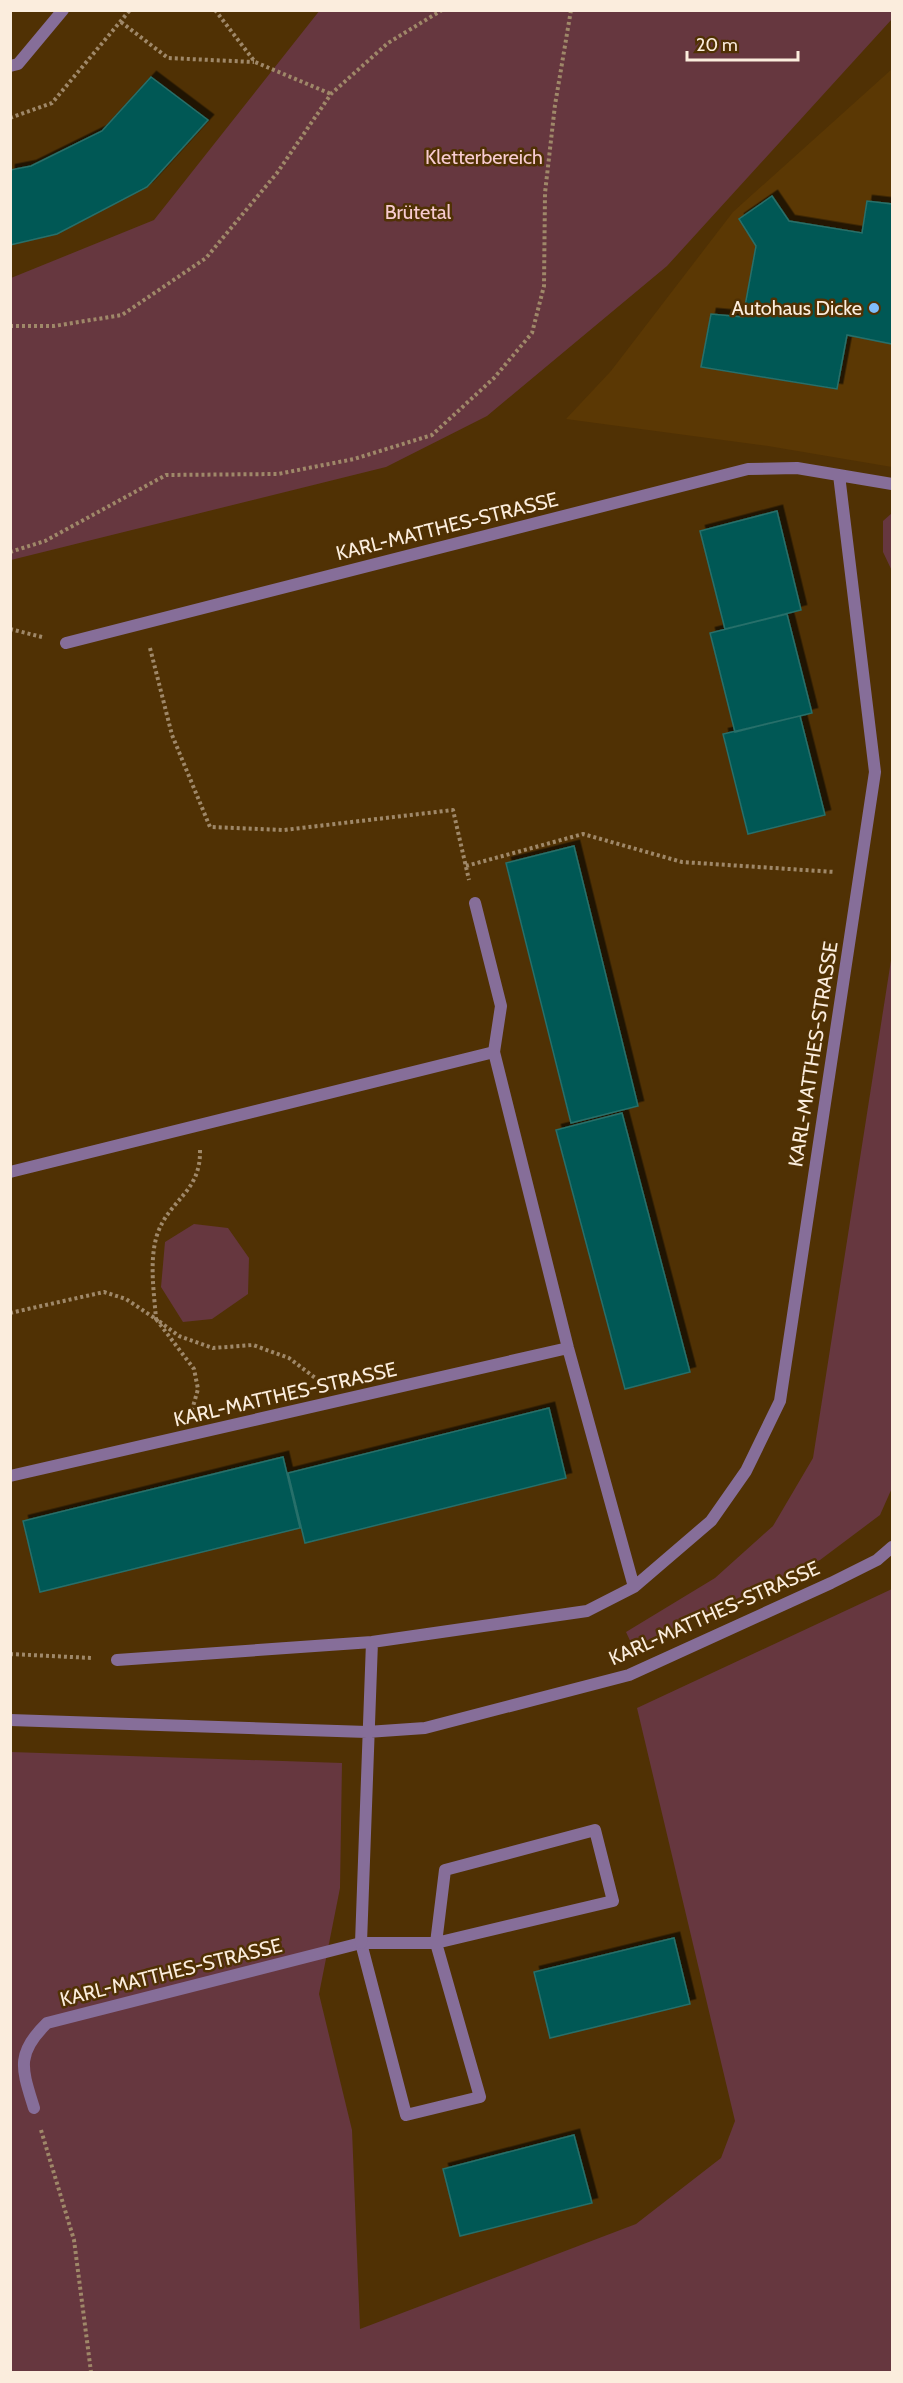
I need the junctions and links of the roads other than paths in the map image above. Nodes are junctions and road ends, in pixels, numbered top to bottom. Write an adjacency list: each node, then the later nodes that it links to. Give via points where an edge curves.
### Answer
1 (63, 10): 2 (street, via 18,64)
2 (10, 66)
3 (839, 475): 4 (street, KARL-MATTHES-STRASSE); 5 (street, KARL-MATTHES-STRASSE, via 796,468 748,469); 12 (street, KARL-MATTHES-STRASSE, via 875,772 780,1401 746,1471 711,1521)
4 (892, 484)
5 (66, 643)
6 (475, 903): 7 (street, via 501,1006)
7 (494, 1052): 8 (street); 9 (street)
8 (10, 1172)
9 (568, 1348): 10 (street, KARL-MATTHES-STRASSE); 12 (street)
10 (10, 1476)
11 (892, 1547): 16 (street, KARL-MATTHES-STRASSE, via 877,1560 831,1583 629,1675 425,1728)
12 (634, 1587): 13 (street, KARL-MATTHES-STRASSE, via 587,1611)
13 (372, 1642): 14 (street, KARL-MATTHES-STRASSE); 16 (street, KARL-MATTHES-STRASSE)
14 (117, 1660)
15 (10, 1720): 16 (street, KARL-MATTHES-STRASSE)
16 (368, 1732): 17 (street, KARL-MATTHES-STRASSE)
17 (361, 1943): 18 (street, KARL-MATTHES-STRASSE); 18 (street, KARL-MATTHES-STRASSE, via 406,2115 480,2097); 19 (street, KARL-MATTHES-STRASSE, via 47,2023 30,2039 23,2060)
18 (436, 1943): 18 (street, KARL-MATTHES-STRASSE, via 613,1901 595,1830 445,1870)
19 (34, 2108)

